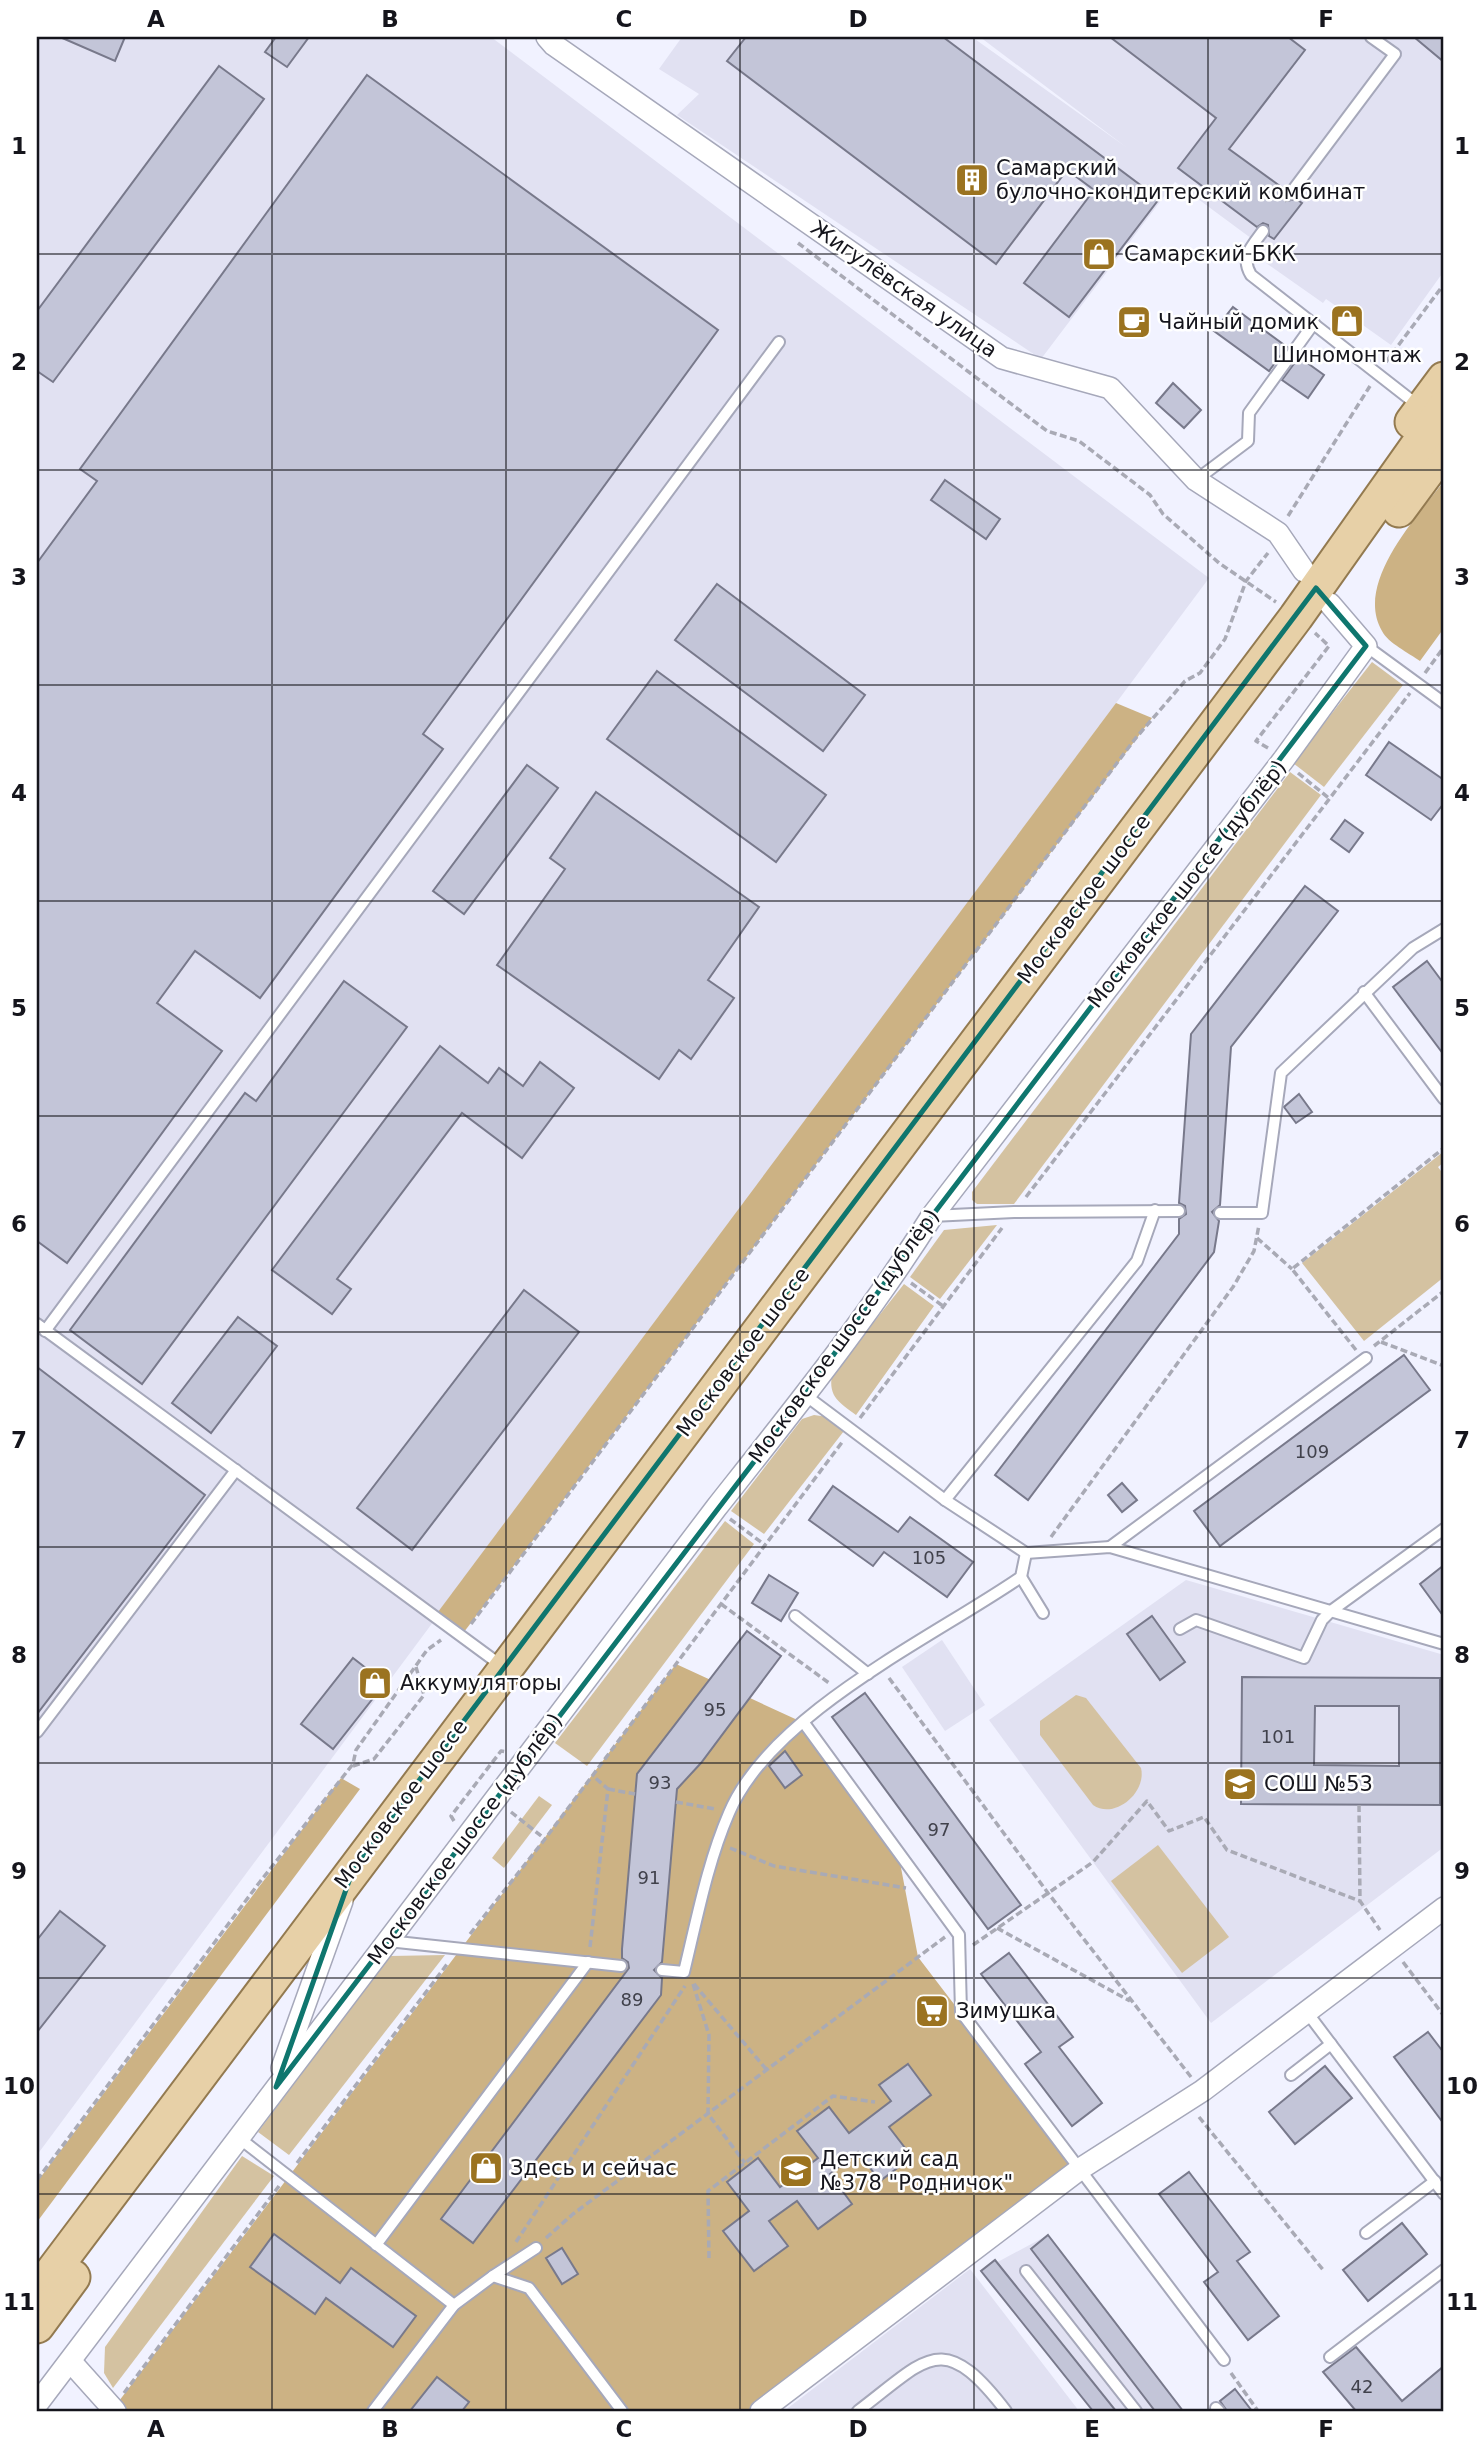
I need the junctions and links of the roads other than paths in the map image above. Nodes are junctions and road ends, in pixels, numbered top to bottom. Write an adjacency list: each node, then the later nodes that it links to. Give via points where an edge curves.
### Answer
1 (547, 37): 9 (street, Жигулёвская улица, via 1002,358 1111,388)
2 (1371, 37): 3 (lane, via 1395,54)
3 (1290, 194)
4 (1263, 231): 5 (lane, via 1245,265 1251,275)
5 (1314, 323): 8 (lane); 9 (lane, via 1249,413 1248,441)
6 (779, 342): 20 (lane)
7 (1444, 379): 8 (main road, Московское шоссе)
8 (1437, 421): 10 (main road, Московское шоссе)
9 (1196, 480): 10 (street, Жигулёвская улица, via 1278,533)
10 (1317, 587): 11 (street); 34 (main road, Московское шоссе); 40 (main road, Московское шоссе, via 880,1194)
11 (1366, 646): 12 (lane); 19 (street, Московское шоссе (дублёр))
12 (1444, 704)
13 (1444, 929): 14 (lane, via 1413,948)
14 (1364, 992): 15 (lane); 18 (lane, via 1281,1073 1262,1213)
15 (1444, 1099)
16 (1155, 1210): 17 (lane); 19 (lane); 24 (lane, via 1137,1261)
17 (1179, 1211)
18 (1220, 1213)
19 (932, 1216): 22 (street, Московское шоссе (дублёр), via 896,1273)
20 (41, 1327): 23 (lane)
21 (1366, 1355): 26 (lane)
22 (805, 1395): 24 (lane); 41 (street, Московское шоссе (дублёр))
23 (236, 1470): 34 (lane); 37 (lane)
24 (945, 1500): 27 (lane)
25 (1444, 1529): 29 (lane)
26 (1110, 1547): 27 (lane); 29 (lane)
27 (1026, 1553): 28 (lane)
28 (1021, 1577): 30 (lane); 35 (lane)
29 (1331, 1611): 32 (lane, via 1304,1658 1196,1620); 33 (lane)
30 (1043, 1613)
31 (795, 1616): 35 (lane)
32 (1180, 1629)
33 (1444, 1644)
34 (497, 1661): 38 (main road, Московское шоссе); 56 (main road, Московское шоссе)
35 (868, 1674): 36 (lane)
36 (804, 1723): 44 (lane, via 759,1762 729,1811 684,1972); 50 (lane, via 959,1934 961,2012)
37 (37, 1732)
38 (354, 1867): 40 (street, Московское шоссе (дублёр)); 60 (main road, Московское шоссе)
39 (1444, 1908): 45 (street)
40 (331, 1932): 48 (street, Московское шоссе (дублёр)); 62 (main road, Московское шоссе)
41 (387, 1941): 42 (lane); 48 (street, Московское шоссе (дублёр))
42 (588, 1962): 43 (lane); 54 (lane)
43 (621, 1966)
44 (662, 1970)
45 (1306, 2011): 46 (lane); 50 (street, via 1194,2096)
46 (1331, 2044): 47 (lane); 51 (lane)
47 (1291, 2075)
48 (276, 2087): 49 (street, Московское шоссе (дублёр))
49 (239, 2138): 54 (lane); 65 (street, Московское шоссе (дублёр))
50 (1080, 2169): 64 (lane); 70 (street)
51 (1435, 2181): 52 (lane); 53 (lane)
52 (1444, 2194)
53 (1366, 2234)
54 (376, 2245): 61 (lane)
55 (536, 2248): 59 (lane)
56 (37, 2257)
57 (1444, 2270): 63 (lane)
58 (1026, 2272): 73 (lane)
59 (493, 2276): 61 (lane); 69 (lane, via 529,2288)
60 (37, 2292)
61 (454, 2305): 68 (lane)
62 (37, 2326)
63 (1330, 2357)
64 (1224, 2360)
65 (71, 2362): 66 (street, Московское шоссе (дублёр)); 67 (street)
66 (37, 2404)
67 (114, 2410)
68 (373, 2411)
69 (622, 2411)
70 (761, 2411)
71 (858, 2411): 72 (lane, via 923,2362 943,2358 968,2368)
72 (1006, 2411)
73 (1136, 2411)

